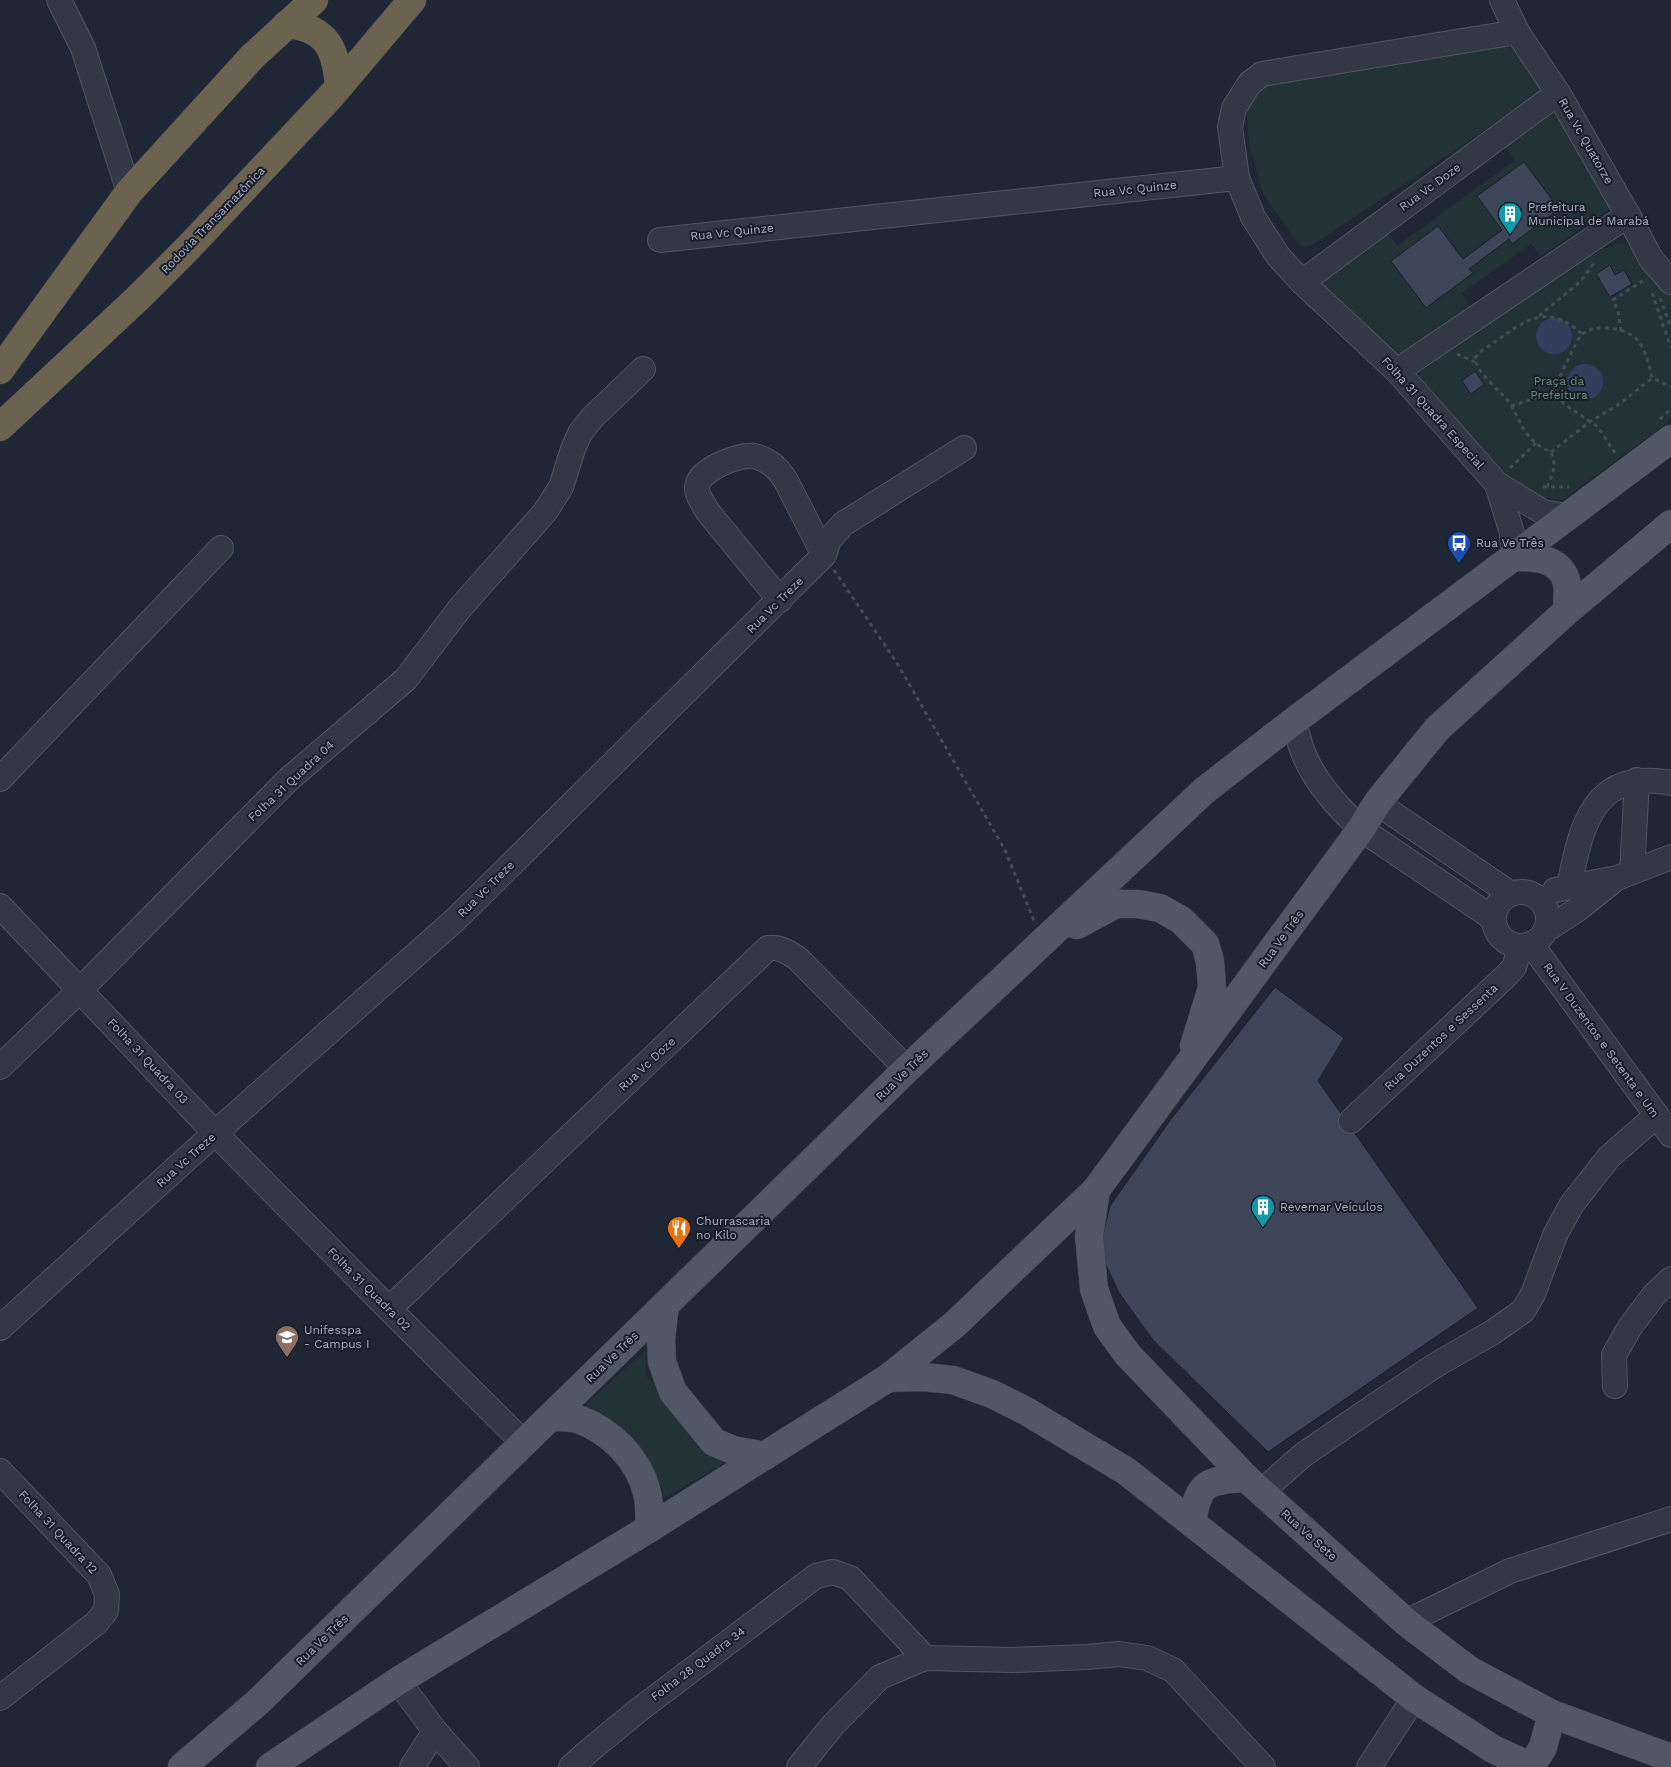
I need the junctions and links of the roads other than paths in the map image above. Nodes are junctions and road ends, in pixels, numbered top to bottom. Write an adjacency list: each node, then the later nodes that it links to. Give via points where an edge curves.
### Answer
1 (59, 0): 10 (street, via 83,48)
2 (314, 0): 5 (highway)
3 (412, 0): 7 (highway, Rodovia Transamazônica)
4 (1503, 0): 6 (street, Rua Vc Quatorze)
5 (287, 24): 7 (highway, via 302,26 326,40 333,50); 10 (highway)
6 (1518, 32): 8 (street, Rua Vc Quatorze); 9 (street, via 1262,74 1250,83 1234,108 1230,127)
7 (339, 86): 18 (highway, Rodovia Transamazônica, via 188,248)
8 (1558, 92): 11 (street, Rua Vc Quatorze); 13 (street, Rua Vc Doze)
9 (1237, 178): 12 (street, Rua Vc Quinze); 13 (street, Folha 31 Quadra Especial, via 1253,217 1278,256)
10 (129, 192): 16 (highway)
11 (1628, 215): 14 (street, Rua Vc Quatorze, via 1651,260); 17 (street)
12 (660, 240)
13 (1302, 282): 17 (street, Folha 31 Quadra Especial)
14 (1657, 284)
15 (643, 369): 43 (street, Folha 31 Quadra 04, via 592,418 580,434 561,487 545,512 460,608 406,679 289,779)
16 (0, 370)
17 (1397, 371): 21 (street, Folha 31 Quadra Especial)
18 (0, 428)
19 (1662, 431): 22 (main road, Rua Ve Três)
20 (964, 448): 25 (street, Rua Vc Treze, via 843,524 829,540)
21 (1506, 472): 22 (street, Folha 31 Quadra Especial, via 1543,512); 26 (street, Folha 31 Quadra Especial)
22 (1567, 516): 26 (main road, Rua Ve Três)
23 (1671, 524): 28 (main road, Rua Ve Três)
24 (221, 548): 30 (street)
25 (824, 555): 27 (street, Rua Vc Treze); 27 (street, via 786,481 773,465 754,456 742,456 711,469 699,478 697,489 708,512)
26 (1513, 557): 28 (main road, via 1551,562 1561,570 1566,580); 29 (main road, Rua Ve Três)
27 (780, 600): 49 (street, Rua Vc Treze, via 456,919)
28 (1567, 611): 33 (main road, Rua Ve Três, via 1437,729)
29 (1294, 721): 34 (street, via 1306,759 1323,788); 42 (main road, Rua Ve Três, via 1205,790)
30 (0, 779)
31 (1637, 780): 32 (street); 36 (street); 37 (street, via 1619,785 1604,796 1589,814 1575,855)
32 (1671, 783)
33 (1378, 803): 34 (main road, Rua Ve Três); 38 (street)
34 (1361, 830): 40 (street); 45 (main road, Rua Ve Três)
35 (1671, 857): 36 (street)
36 (1624, 875): 37 (street); 41 (street)
37 (1569, 887): 38 (street)
38 (1521, 894): 40 (street, via 1502,900); 41 (street, via 1540,900 1546,909 1548,919)
39 (0, 906): 43 (street)
40 (1494, 919): 41 (street, via 1496,929 1510,944)
41 (1533, 940): 47 (street, Rua V Duzentos e Setenta e Um); 48 (street, Rua Duzentos e Sessenta, via 1507,975)
42 (1043, 944): 45 (main road, via 1116,904 1160,908 1181,920 1205,944 1212,988); 46 (main road, Rua Ve Três)
43 (80, 990): 44 (street, Folha 31 Quadra 04); 49 (street, Folha 31 Quadra 03)
44 (0, 1067)
45 (1186, 1068): 51 (main road, Rua Ve Três)
46 (907, 1069): 53 (main road, Rua Ve Três); 54 (street, Rua Vc Doze, via 797,958 784,949 768,948)
47 (1656, 1116): 50 (street, Rua V Duzentos e Setenta e Um); 62 (street, via 1609,1157 1572,1204 1555,1235 1533,1294 1523,1311)
48 (1352, 1121)
49 (216, 1133): 54 (street, Folha 31 Quadra 02); 55 (street, Rua Vc Treze)
50 (1671, 1136)
51 (1096, 1190): 56 (main road, Rua Ve Três, via 954,1326); 62 (main road, Rua Ve Sete, via 1089,1236 1094,1289 1107,1326 1127,1354)
52 (1671, 1279): 57 (street, via 1654,1295 1614,1355)
53 (665, 1305): 58 (main road, Rua Ve Três); 60 (main road, via 662,1362 673,1392 714,1442 733,1450)
54 (389, 1309): 59 (street, Folha 31 Quadra 02)
55 (0, 1328)
56 (888, 1378): 60 (main road, Rua Ve Três); 64 (main road, via 953,1380 992,1394 1126,1471)
57 (1615, 1386)
58 (551, 1417): 59 (main road, Rua Ve Três); 65 (main road, via 576,1419 617,1441 636,1465 647,1493)
59 (524, 1443): 74 (main road, Rua Ve Três, via 258,1702)
60 (766, 1456): 65 (main road, Rua Ve Três)
61 (0, 1470): 69 (street, Folha 31 Quadra 12, via 99,1575 107,1594 106,1610 96,1623)
62 (1254, 1485): 64 (main road, via 1218,1479 1203,1489 1195,1503); 66 (main road, Rua Ve Sete)
63 (1671, 1519): 66 (street, via 1510,1570)
64 (1192, 1523): 70 (main road)
65 (650, 1528): 68 (main road, Rua Ve Três)
66 (1406, 1622): 71 (main road, Rua Ve Sete, via 1469,1670)
67 (925, 1658): 78 (street, Folha 28 Quadra 34, via 850,1578 833,1572 816,1576 640,1709); 79 (street, via 880,1676 833,1725); 80 (street, via 1012,1660 1119,1654 1147,1658 1173,1670)
68 (398, 1681): 72 (street); 75 (main road, Rua Ve Três)
69 (0, 1698)
70 (1414, 1698): 81 (street); 82 (main road, via 1493,1749)
71 (1552, 1714): 73 (main road, Rua Ve Sete); 82 (main road, via 1543,1746)
72 (435, 1731): 76 (street); 77 (street)
73 (1671, 1758)
74 (182, 1767)
75 (270, 1767)
76 (412, 1767)
77 (467, 1767)
78 (571, 1767)
79 (799, 1767)
80 (1263, 1767)
81 (1369, 1767)
82 (1531, 1767)

